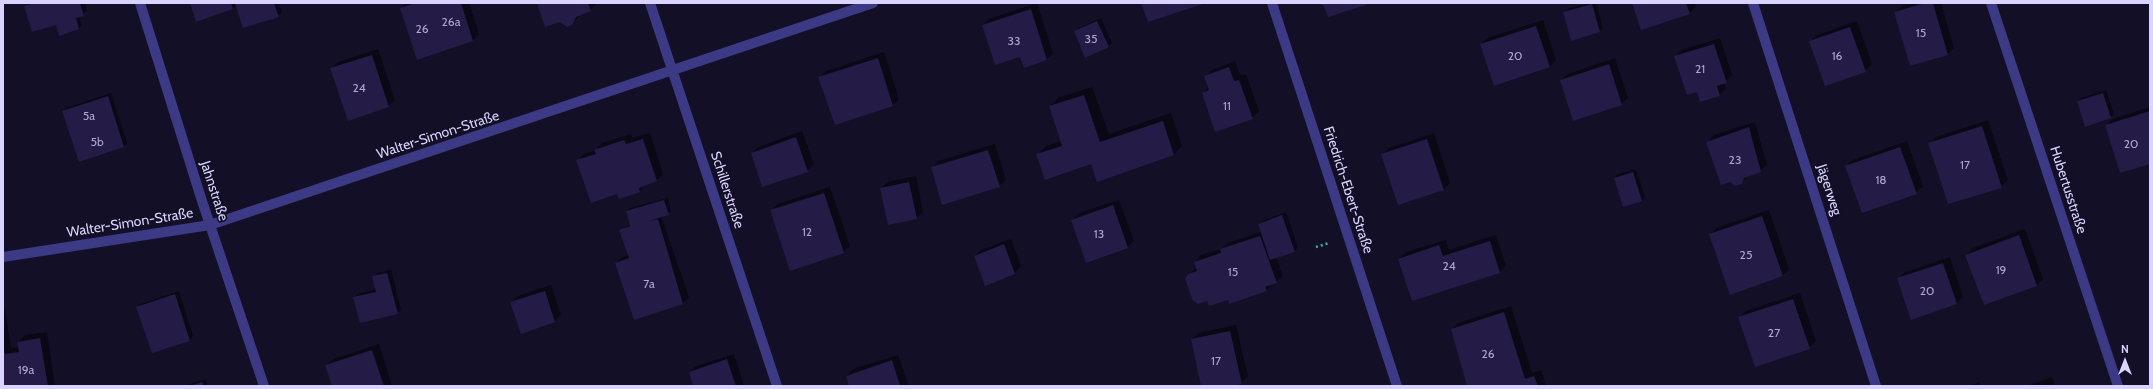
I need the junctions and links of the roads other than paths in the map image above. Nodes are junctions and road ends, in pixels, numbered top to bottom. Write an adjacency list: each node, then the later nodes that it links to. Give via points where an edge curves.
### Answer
1 (140, 3): 8 (street, Jahnstraße)
2 (650, 3): 7 (street, Schillerstraße)
3 (873, 3): 7 (street, Walter-Simon-Straße)
4 (1272, 3): 12 (street, Friedrich-Ebert-Straße)
5 (1753, 3): 13 (street, Jägerweg)
6 (1991, 3): 14 (street, Hubertusstraße)
7 (673, 71): 8 (street, Walter-Simon-Straße); 11 (street, Schillerstraße)
8 (210, 225): 9 (street, Walter-Simon-Straße); 10 (street, Jahnstraße)
9 (3, 257)
10 (264, 386)
11 (777, 386)
12 (1397, 386)
13 (1876, 386)
14 (2118, 386)

